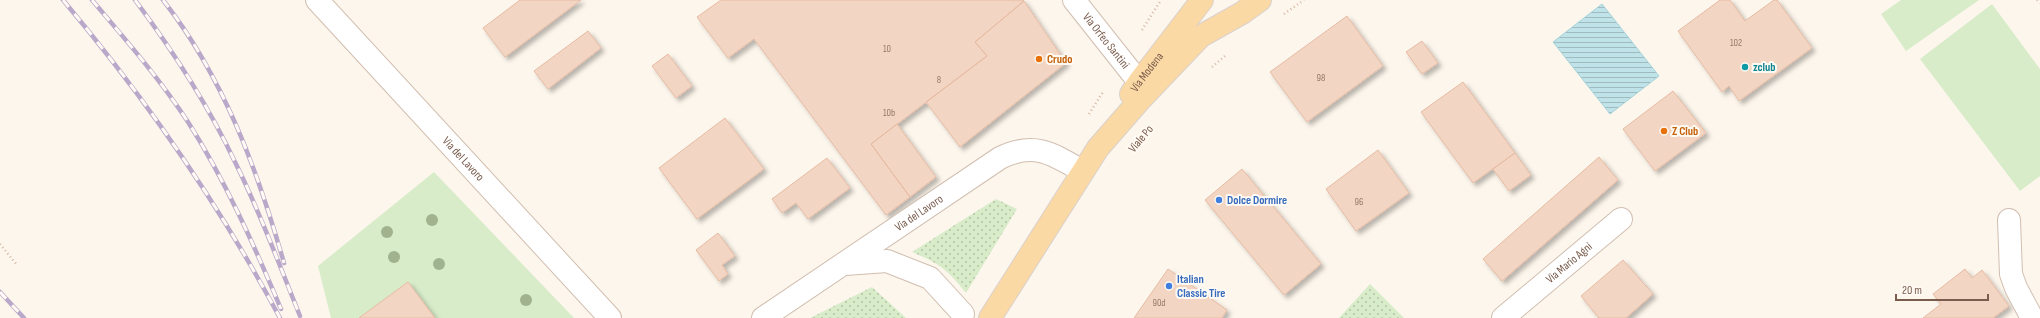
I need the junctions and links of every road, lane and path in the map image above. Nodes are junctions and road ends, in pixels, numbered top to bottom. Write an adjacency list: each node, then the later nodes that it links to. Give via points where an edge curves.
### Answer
1 (317, 0): 21 (street, Via del Lavoro)
2 (1074, 0): 11 (street, Via Orfeo Santini)
3 (1202, 0): 11 (main road, Via Modena)
4 (1260, 0): 12 (main road, via 1201,36 1139,100)
5 (1304, 0): 8 (path)
6 (2037, 0): 7 (path)
7 (2040, 3)
8 (1280, 17)
9 (1227, 54): 10 (path)
10 (1206, 72)
11 (1139, 82): 12 (main road, Via Modena)
12 (1098, 148): 13 (main road)
13 (1082, 171): 17 (street, Via del Lavoro, via 1046,152 1026,149 1014,151); 23 (main road)
14 (1621, 219): 20 (street, Via Mario Agni)
15 (2009, 220): 24 (street, via 2011,274)
16 (0, 244): 18 (path)
17 (844, 264): 19 (street, via 887,261 930,278); 22 (street, Via del Lavoro)
18 (17, 265)
19 (963, 314)
20 (1515, 314)
21 (610, 318)
22 (763, 318)
23 (990, 318)
24 (2032, 318)

